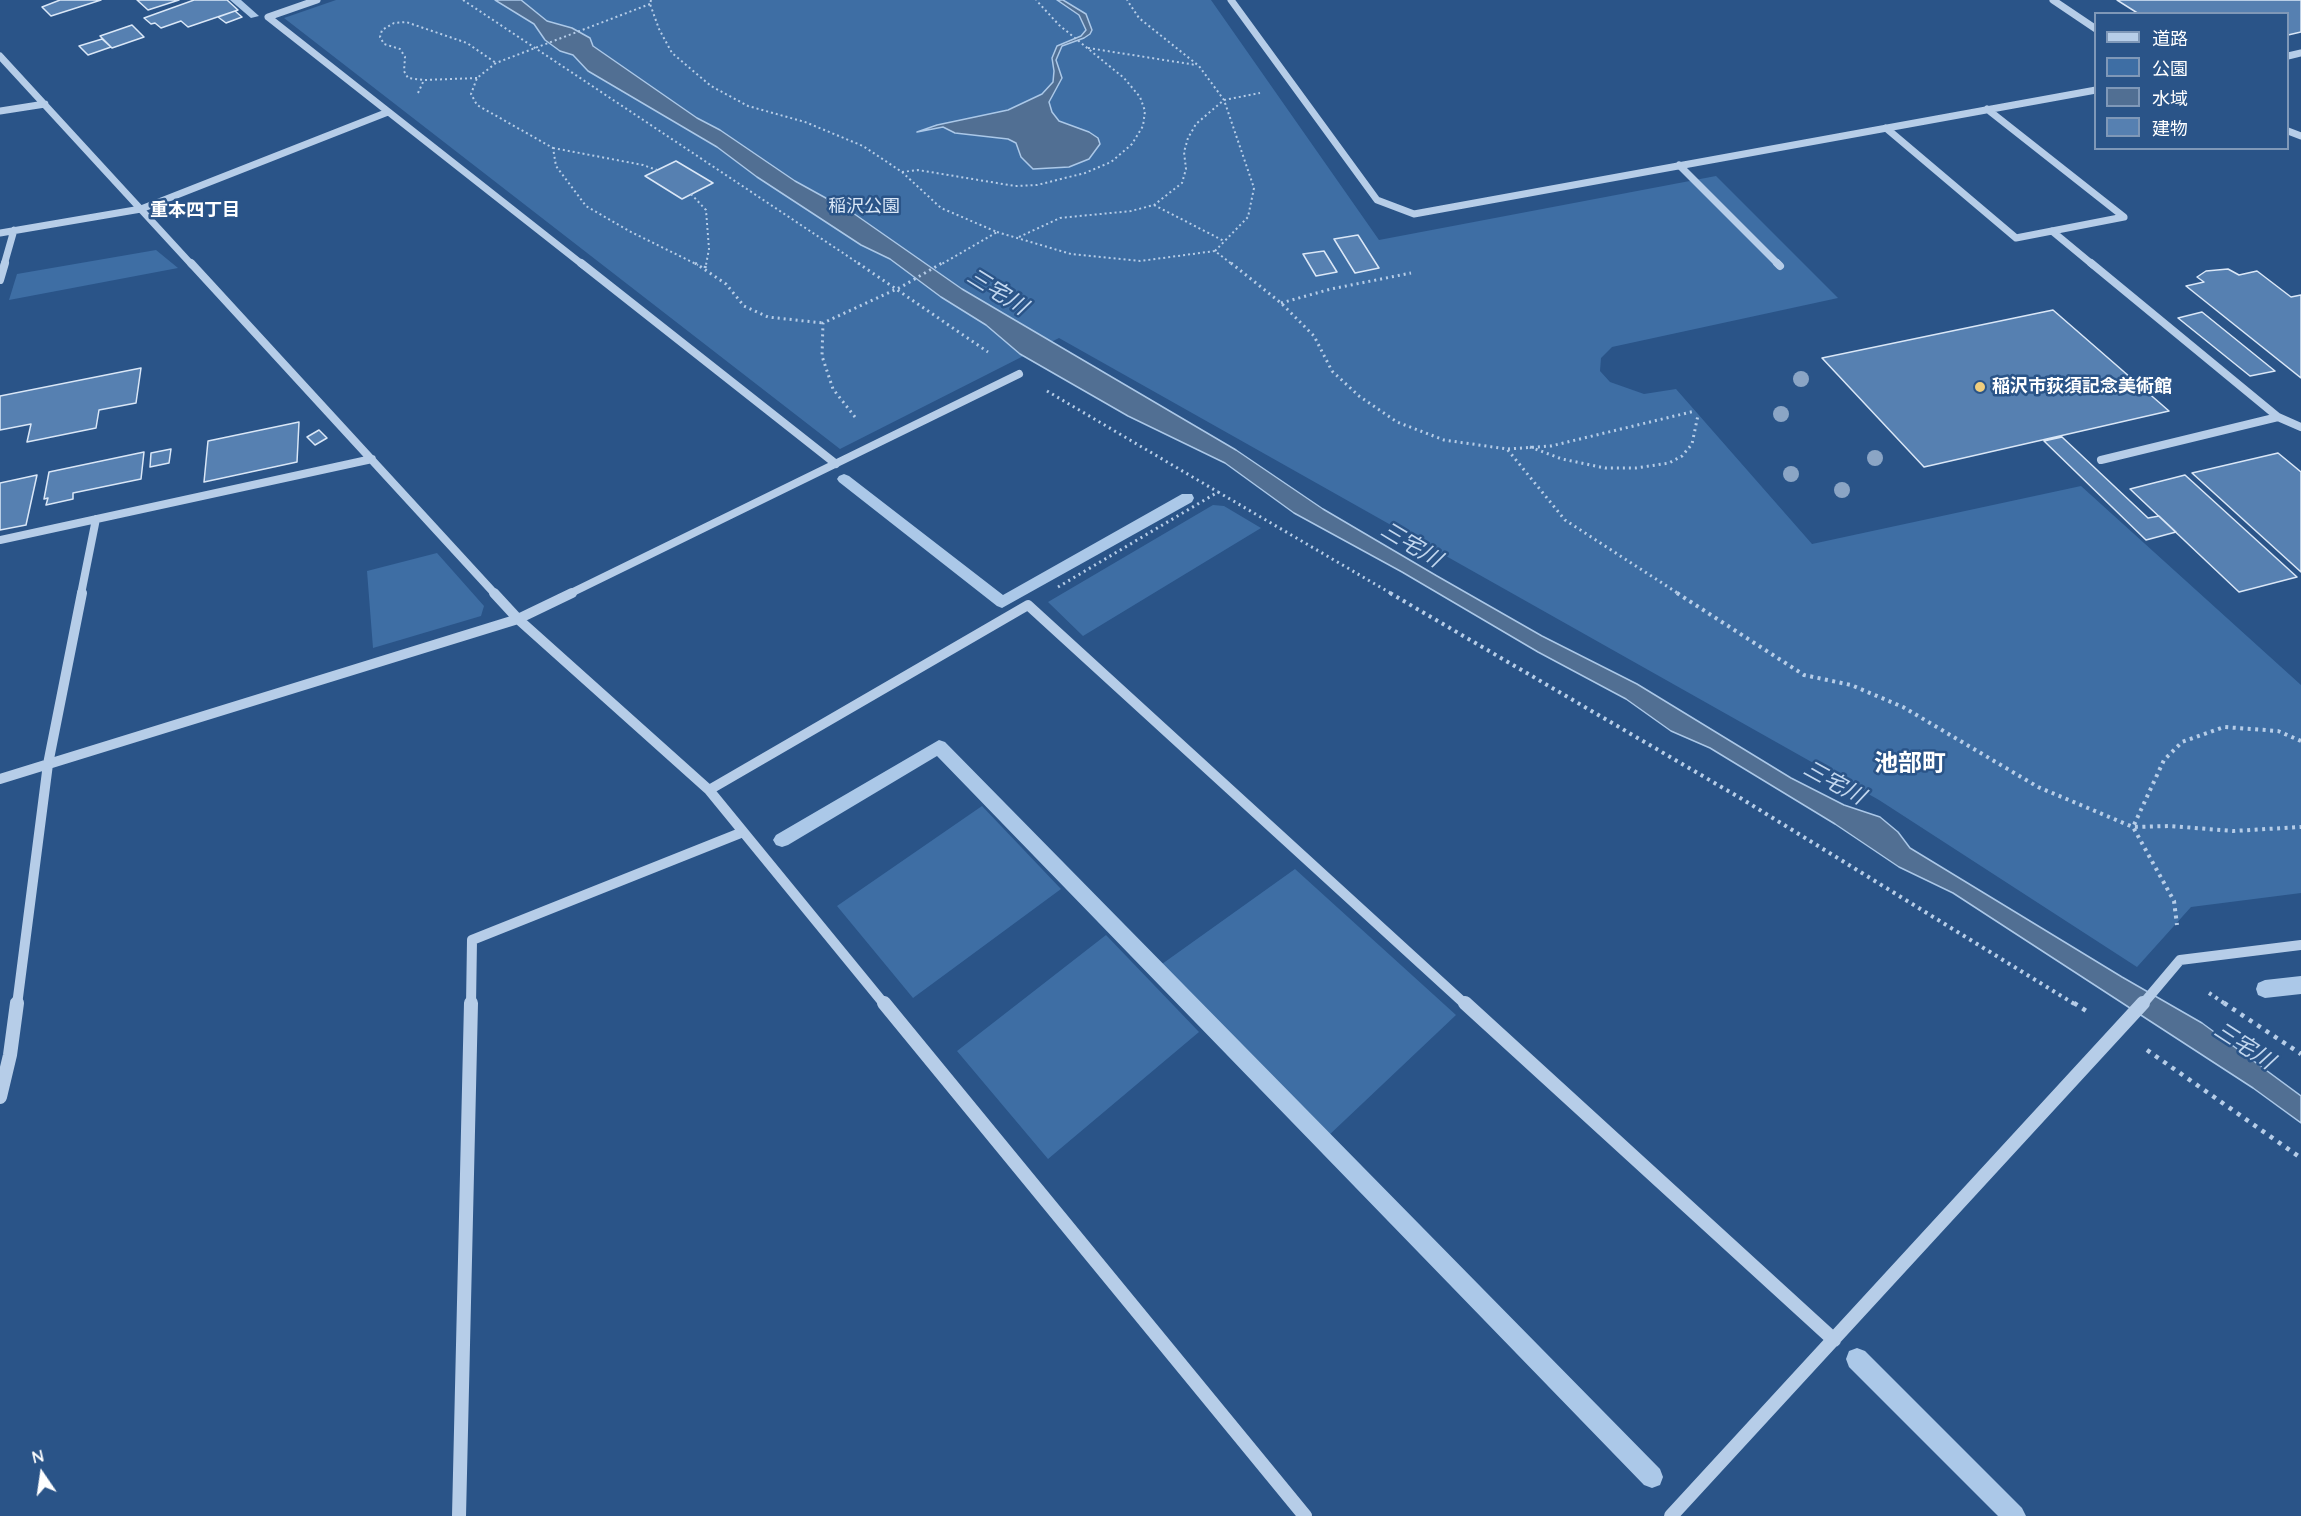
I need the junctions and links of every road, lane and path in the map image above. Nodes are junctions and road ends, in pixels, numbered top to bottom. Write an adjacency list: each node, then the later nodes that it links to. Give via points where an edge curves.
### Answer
1 (317, 0): 20 (street, via 267,18)
2 (463, 0): 10 (path)
3 (1036, 0): 9 (path)
4 (1127, 0): 13 (path, via 1139,18)
5 (1231, 0): 23 (street, via 1377,200 1414,214)
6 (2053, 0): 8 (street)
7 (651, 2): 10 (path); 25 (path, via 672,53 711,86 748,106 805,122 863,146)
8 (2094, 28)
9 (1085, 47): 13 (path); 25 (path, via 1124,78 1140,97 1145,111 1143,126 1132,144 1111,162 1058,181 1016,186 918,170)
10 (536, 48): 12 (path); 40 (path)
11 (0, 56): 17 (street)
12 (496, 63): 14 (path); 14 (path, via 467,43 406,22 382,30 384,44 400,49 405,57 408,78)
13 (1199, 66): 16 (path)
14 (477, 78): 22 (path, via 471,94 477,105)
15 (2094, 90): 18 (street)
16 (1224, 100): 27 (path, via 1196,124 1188,138 1182,183); 34 (path, via 1254,188 1248,217)
17 (45, 104): 19 (street); 28 (street)
18 (1987, 110): 21 (street); 30 (street, via 2124,217)
19 (0, 111)
20 (388, 112): 28 (street); 52 (street)
21 (1886, 128): 23 (street); 30 (street, via 2016,238)
22 (553, 148): 24 (path); 37 (path, via 556,166 586,206)
23 (1678, 165): 36 (street)
24 (657, 170)
25 (902, 172): 31 (path, via 941,208)
26 (691, 194): 37 (path, via 706,210 709,249)
27 (1154, 205): 33 (path, via 1060,218); 34 (path)
28 (141, 208): 29 (street); 50 (street)
29 (14, 230): 32 (street); 39 (street)
30 (2052, 231): 45 (street)
31 (997, 232): 33 (path); 40 (path)
32 (0, 233)
33 (1018, 238): 35 (path, via 1071,254 1140,261)
34 (1224, 241): 35 (path)
35 (1215, 251): 41 (path)
36 (1780, 266)
37 (705, 268): 42 (path, via 726,284 744,306 760,314)
38 (1411, 273): 41 (path)
39 (0, 280)
40 (899, 288): 42 (path); 43 (path)
41 (1281, 303): 49 (path, via 1314,336 1332,370 1359,396 1396,422 1444,440)
42 (822, 323): 47 (path, via 822,356 833,388)
43 (1019, 374): 47 (street); 53 (path)
44 (1697, 413): 48 (path, via 1551,446); 48 (path, via 1692,444 1669,463 1605,468)
45 (2278, 417): 46 (street); 51 (street)
46 (2301, 427)
47 (877, 444): 52 (street)
48 (1530, 447): 49 (path)
49 (1507, 449): 63 (path, via 1564,520 1804,675 1851,685 1903,707 2038,787)
50 (372, 459): 54 (street); 57 (street)
51 (2101, 459)
52 (836, 464): 57 (street)
53 (1218, 492): 56 (path); 67 (path, via 1742,799)
54 (96, 519): 55 (street); 59 (street)
55 (0, 540)
56 (1028, 605): 61 (street); 71 (street)
57 (518, 619): 59 (street); 61 (street)
58 (2301, 741): 63 (path, via 2278,731 2224,727 2182,742 2164,760)
59 (48, 764): 60 (street); 69 (street, via 10,1055)
60 (0, 779)
61 (709, 790): 64 (street)
62 (2301, 826): 63 (path, via 2233,831)
63 (2133, 827): 66 (path, via 2174,901)
64 (743, 832): 72 (street, via 472,940); 73 (street)
65 (2301, 945): 66 (street)
66 (2176, 964): 67 (street); 68 (path)
67 (2122, 1028): 70 (path); 71 (street)
68 (2301, 1054)
69 (0, 1097)
70 (2301, 1158)
71 (1834, 1340): 74 (street)
72 (459, 1516)
73 (1305, 1516)
74 (1671, 1516)

